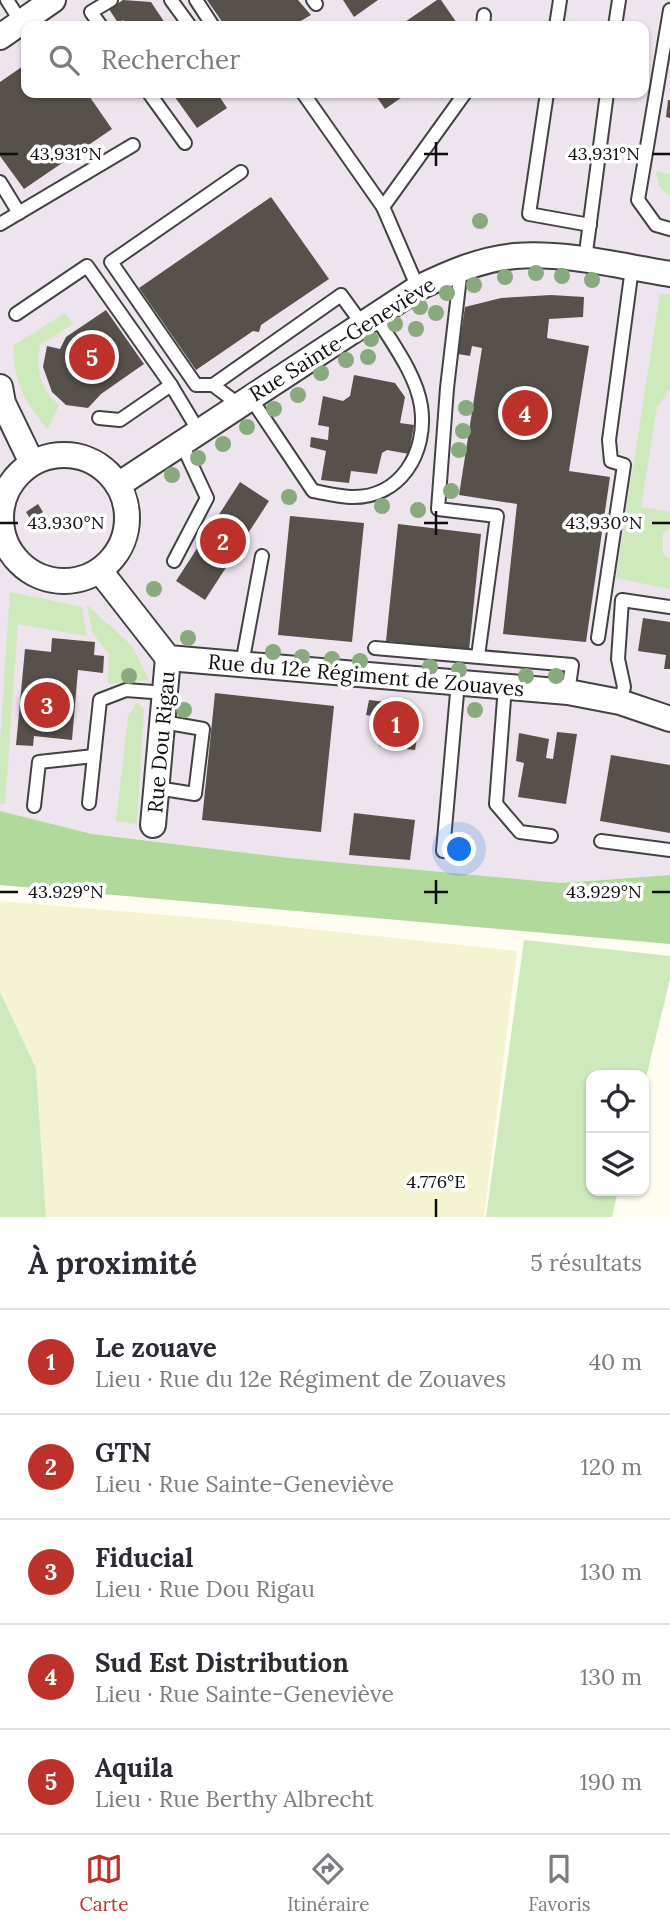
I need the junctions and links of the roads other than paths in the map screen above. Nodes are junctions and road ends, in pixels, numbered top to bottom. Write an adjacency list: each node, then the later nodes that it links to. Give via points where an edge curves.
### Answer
1 (8, 0): 15 (lane)
2 (53, 0): 9 (street)
3 (111, 0): 10 (lane, via 91,12)
4 (170, 0): 11 (lane)
5 (196, 0): 12 (lane)
6 (560, 0): 13 (lane)
7 (619, 0): 14 (lane)
8 (670, 10): 30 (lane, via 638,200 656,225)
9 (24, 21)
10 (97, 21)
11 (186, 21)
12 (210, 21)
13 (557, 21)
14 (616, 21)
15 (21, 23): 16 (street)
16 (0, 37)
17 (153, 98): 22 (lane)
18 (307, 98): 26 (lane)
19 (461, 98): 26 (lane)
20 (546, 98): 29 (lane, via 529,214)
21 (606, 98): 29 (lane)
22 (185, 143)
23 (133, 145): 27 (lane)
24 (241, 172): 39 (lane, via 111,262 197,385)
25 (0, 181): 27 (lane)
26 (383, 207): 35 (lane)
27 (19, 213): 28 (lane)
28 (0, 223)
29 (590, 225): 31 (lane)
30 (670, 229)
31 (585, 260): 32 (street, Rue Sainte-Geneviève, via 515,256); 33 (street, Rue Sainte-Geneviève)
32 (461, 268): 35 (street, Rue Sainte-Geneviève); 53 (lane, via 438,509 497,516)
33 (632, 268): 34 (street, Rue Sainte-Geneviève); 51 (lane, via 609,440 611,461 624,465)
34 (670, 274)
35 (418, 288): 37 (street, Rue Sainte-Geneviève)
36 (16, 314): 38 (lane, via 87,266)
37 (369, 320): 39 (lane, via 341,295); 41 (street, Rue Sainte-Geneviève); 41 (lane, via 412,378 421,407 418,455 394,487 352,497 313,491)
38 (171, 385): 42 (lane, via 120,421); 43 (lane)
39 (213, 385): 41 (lane)
40 (0, 387): 44 (street, via 3,404)
41 (244, 401): 43 (street, Rue Sainte-Geneviève)
42 (99, 418)
43 (190, 436): 45 (street, Rue Sainte-Geneviève); 48 (lane, via 207,498)
44 (32, 463): 45 (street, via 70,455 106,470); 47 (street, via 5,494 0,514)
45 (118, 485): 49 (street, via 126,503 126,531 114,557)
46 (262, 556): 55 (lane)
47 (6, 557): 49 (street, via 43,578 62,582)
48 (173, 561)
49 (100, 571): 54 (street)
50 (670, 607): 60 (lane, via 622,600 618,659 624,687)
51 (598, 638)
52 (376, 648): 53 (lane)
53 (478, 656): 58 (lane, via 572,665)
54 (168, 658): 55 (street, Rue du 12e Régiment de Zouaves); 59 (street, Rue Dou Rigau)
55 (242, 664): 56 (street, Rue du 12e Régiment de Zouaves)
56 (458, 682): 57 (street, Rue du 12e Régiment de Zouaves); 70 (lane)
57 (505, 686): 58 (street, Rue du 12e Régiment de Zouaves); 68 (lane, via 496,804 520,832)
58 (568, 692): 60 (street, Rue du 12e Régiment de Zouaves)
59 (166, 693): 62 (street, Rue Dou Rigau); 63 (lane, via 126,690 100,699)
60 (620, 702): 61 (street, Rue du 12e Régiment de Zouaves)
61 (670, 719)
62 (163, 722): 64 (street, Rue Dou Rigau); 64 (lane, via 203,729 195,794)
63 (94, 756): 65 (lane); 66 (lane, via 38,762)
64 (157, 788): 67 (street, Rue Dou Rigau)
65 (89, 803)
66 (34, 806)
67 (153, 825)
68 (551, 836)
69 (601, 841): 71 (lane)
70 (443, 850)
71 (670, 850)

